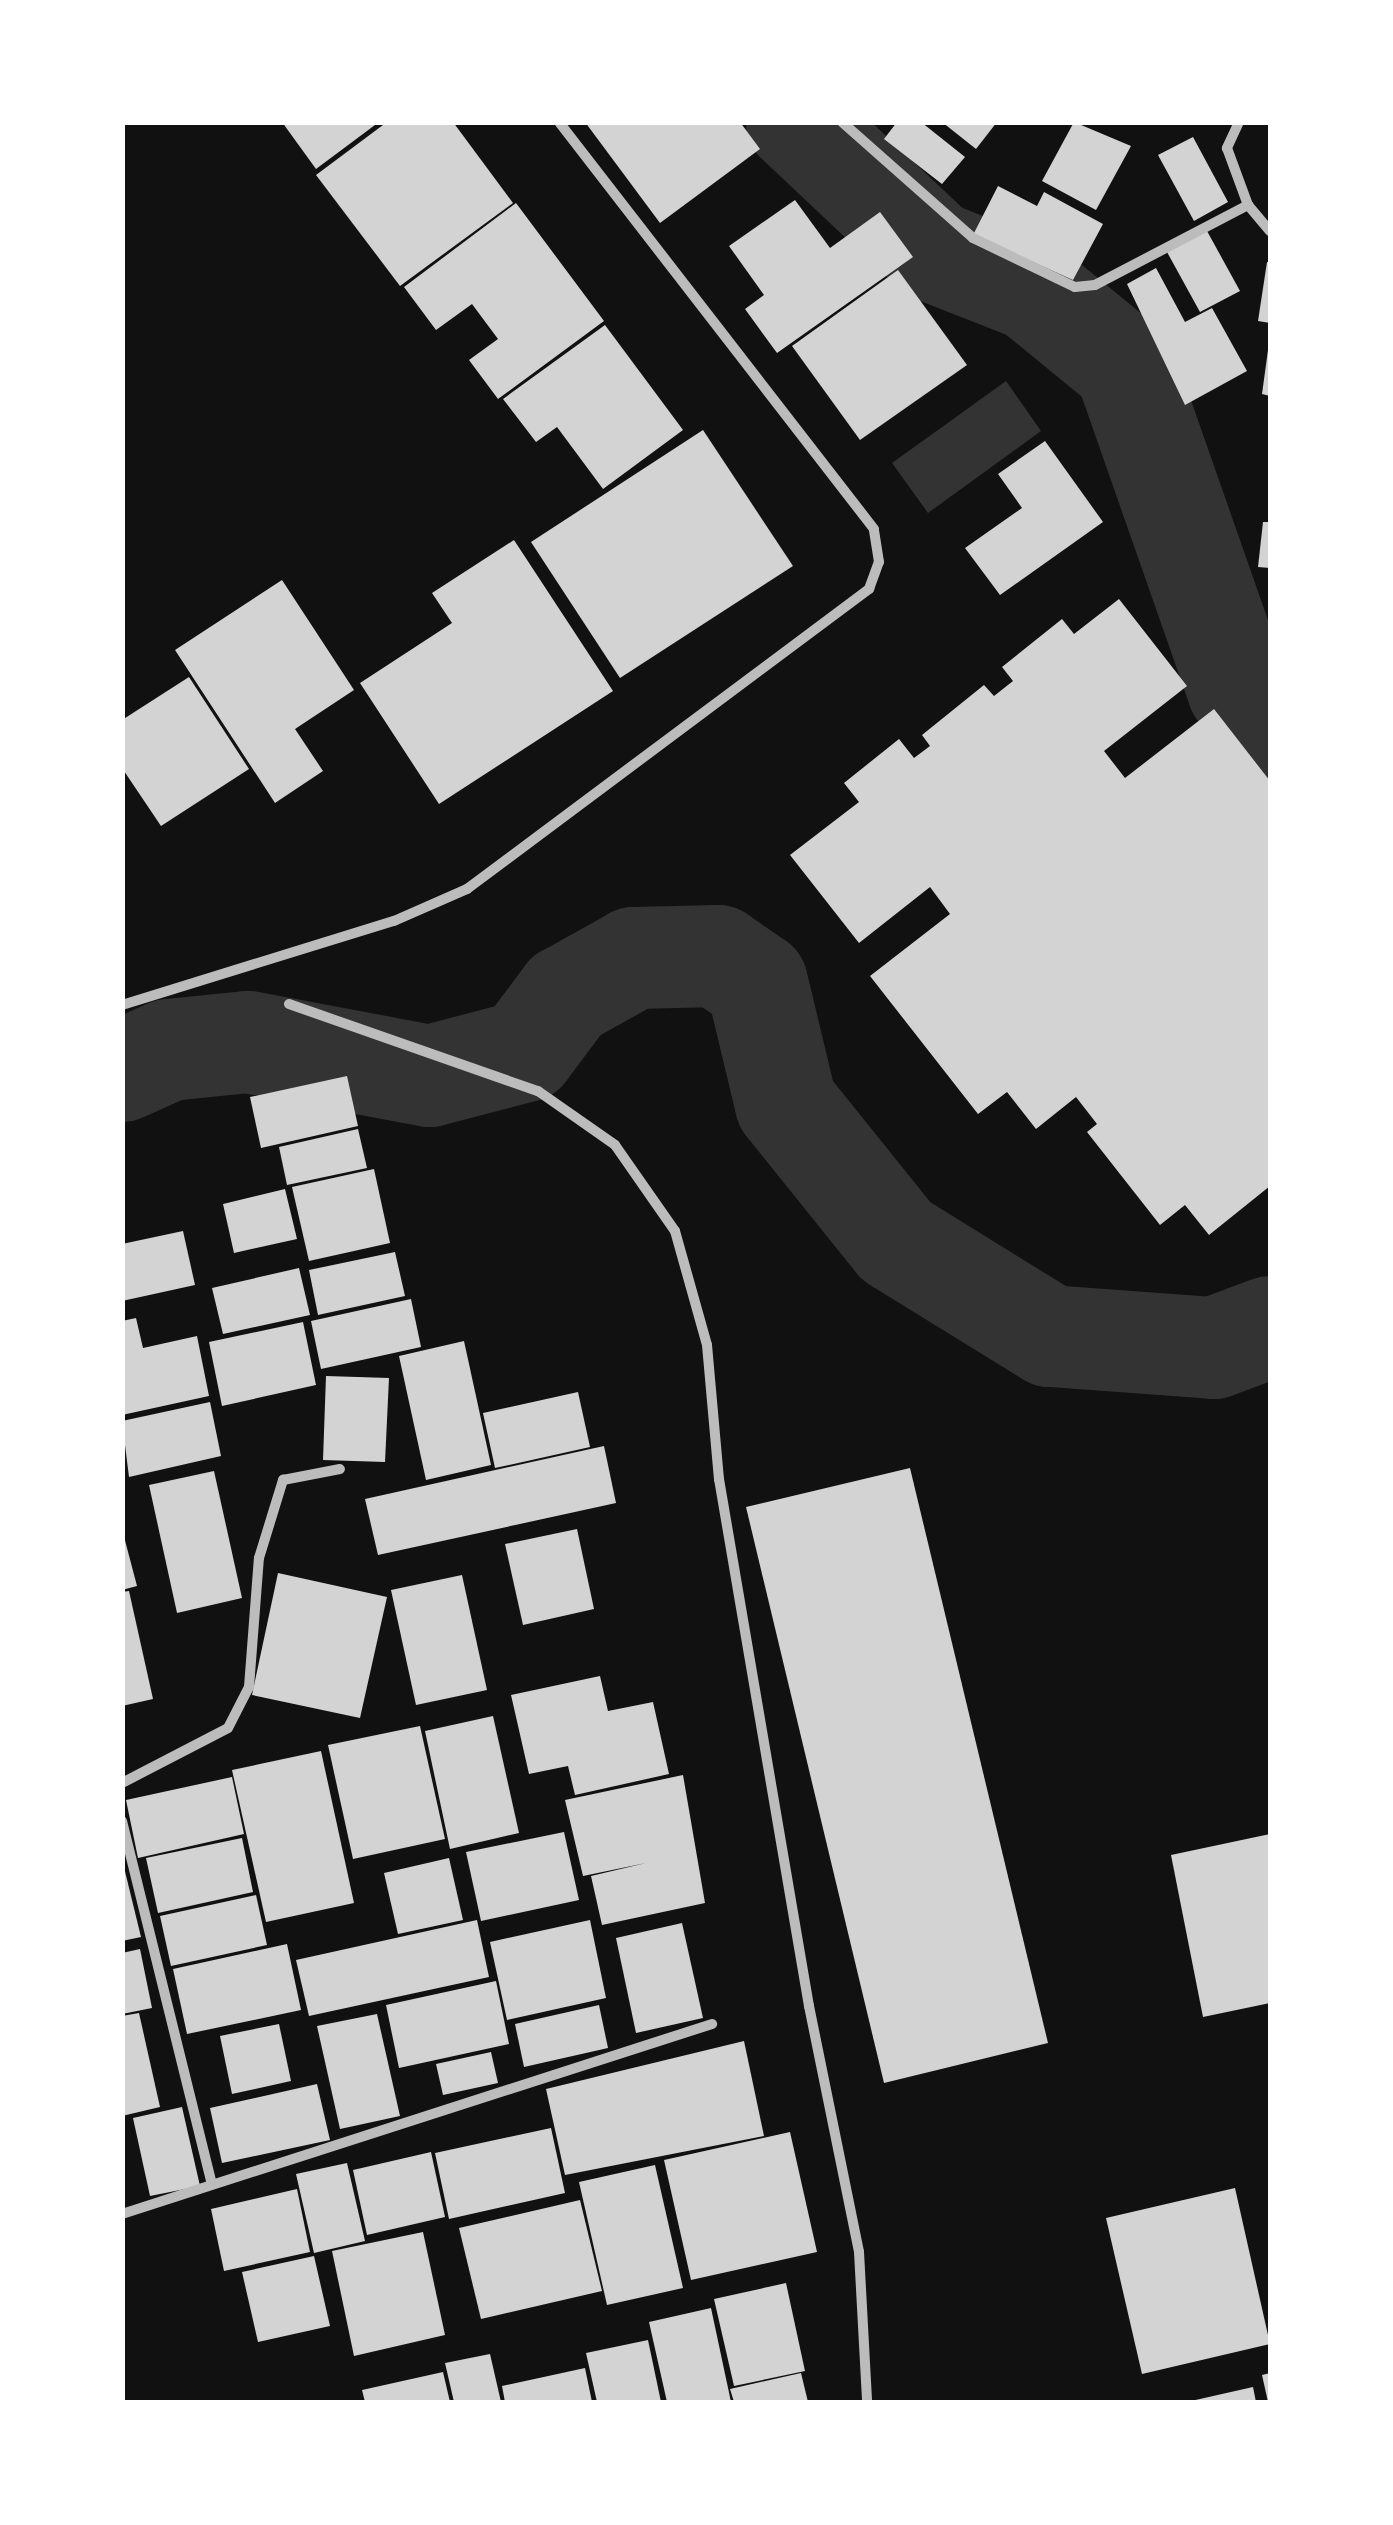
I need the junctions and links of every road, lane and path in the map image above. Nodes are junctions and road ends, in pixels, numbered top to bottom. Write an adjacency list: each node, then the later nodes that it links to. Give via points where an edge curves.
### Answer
1 (558, 122): 7 (street, via 874,530 880,562 868,589 467,889 394,921)
2 (842, 122): 4 (street, via 973,238 1075,287 1095,285)
3 (1238, 122): 4 (street, via 1227,148)
4 (1248, 206): 5 (street)
5 (1270, 231)
6 (289, 1004): 14 (street, via 538,1091 615,1145 674,1232 695,1292 806,1986 859,2252)
7 (122, 1005)
8 (340, 1469): 9 (street, via 283,1480 259,1558 249,1687 228,1728)
9 (122, 1782)
10 (122, 1820): 12 (street)
11 (712, 2024): 12 (street)
12 (212, 2184): 13 (street)
13 (122, 2214)
14 (867, 2402)

